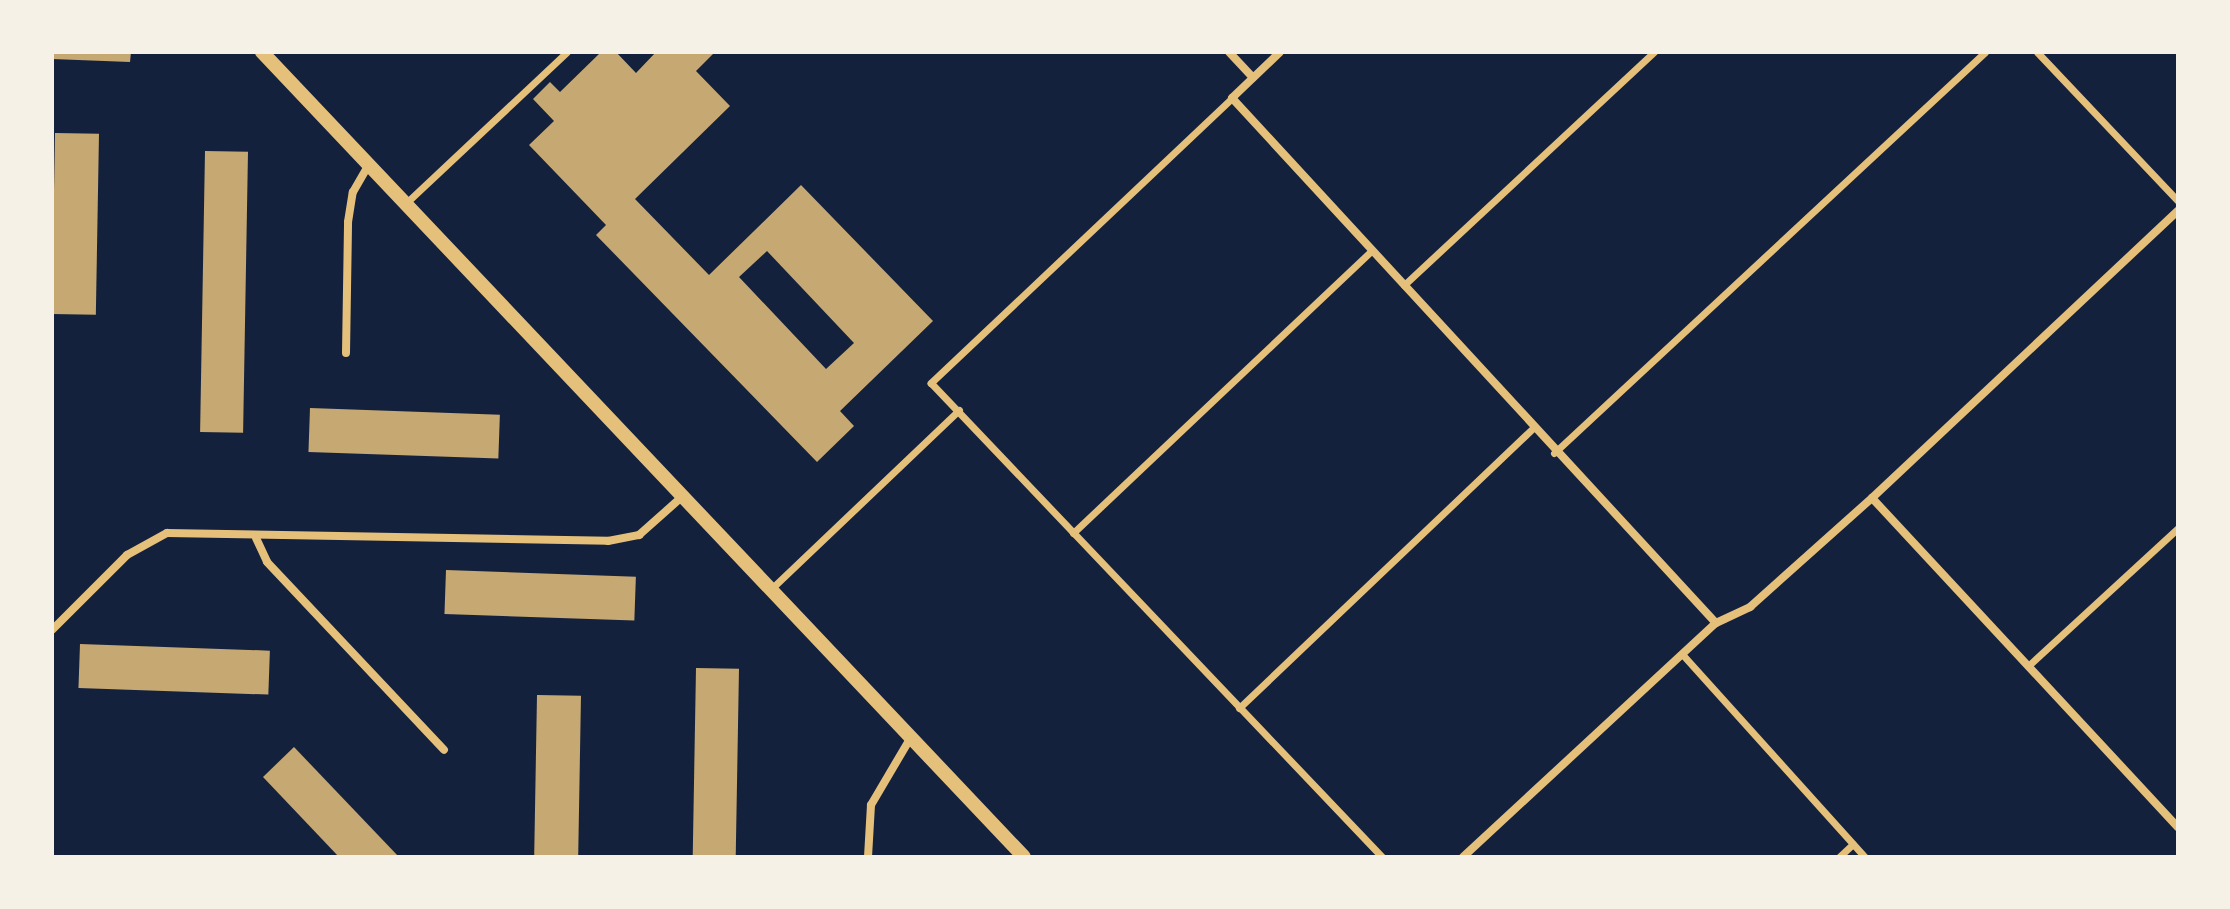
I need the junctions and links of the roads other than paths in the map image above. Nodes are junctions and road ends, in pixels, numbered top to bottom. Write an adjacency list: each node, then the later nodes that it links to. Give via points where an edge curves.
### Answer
1 (262, 52): 10 (street)
2 (567, 52): 12 (street)
3 (1229, 52): 8 (street)
4 (1280, 52): 8 (street)
5 (1654, 52): 15 (street)
6 (1985, 52): 19 (street)
7 (2037, 52): 11 (street)
8 (1253, 78): 9 (street)
9 (1232, 98): 14 (street); 17 (street, via 931,383)
10 (367, 168): 12 (street); 16 (street, via 353,192 348,222)
11 (2178, 201)
12 (403, 206): 20 (street)
13 (2178, 211): 21 (street)
14 (1371, 251): 15 (street); 23 (street)
15 (1404, 285): 18 (street)
16 (346, 353)
17 (959, 410): 23 (street); 25 (street)
18 (1532, 429): 19 (street); 30 (street)
19 (1554, 453): 26 (street)
20 (683, 496): 24 (street, via 639,535 608,541); 25 (street)
21 (1872, 498): 26 (street, via 1750,607); 29 (street)
22 (2178, 528): 29 (street)
23 (1073, 533): 30 (street)
24 (256, 538): 27 (street, via 167,533 148,539); 32 (street, via 267,562)
25 (770, 590): 31 (street)
26 (1716, 623): 28 (street)
27 (52, 630)
28 (1682, 654): 34 (street); 38 (street)
29 (2028, 666): 33 (street)
30 (1239, 708): 37 (street)
31 (911, 736): 35 (street, via 871,805); 36 (street)
32 (444, 750)
33 (2178, 827)
34 (1853, 844): 39 (street); 40 (street)
35 (868, 857)
36 (1024, 857)
37 (1382, 857)
38 (1463, 857)
39 (1839, 857)
40 (1865, 857)

